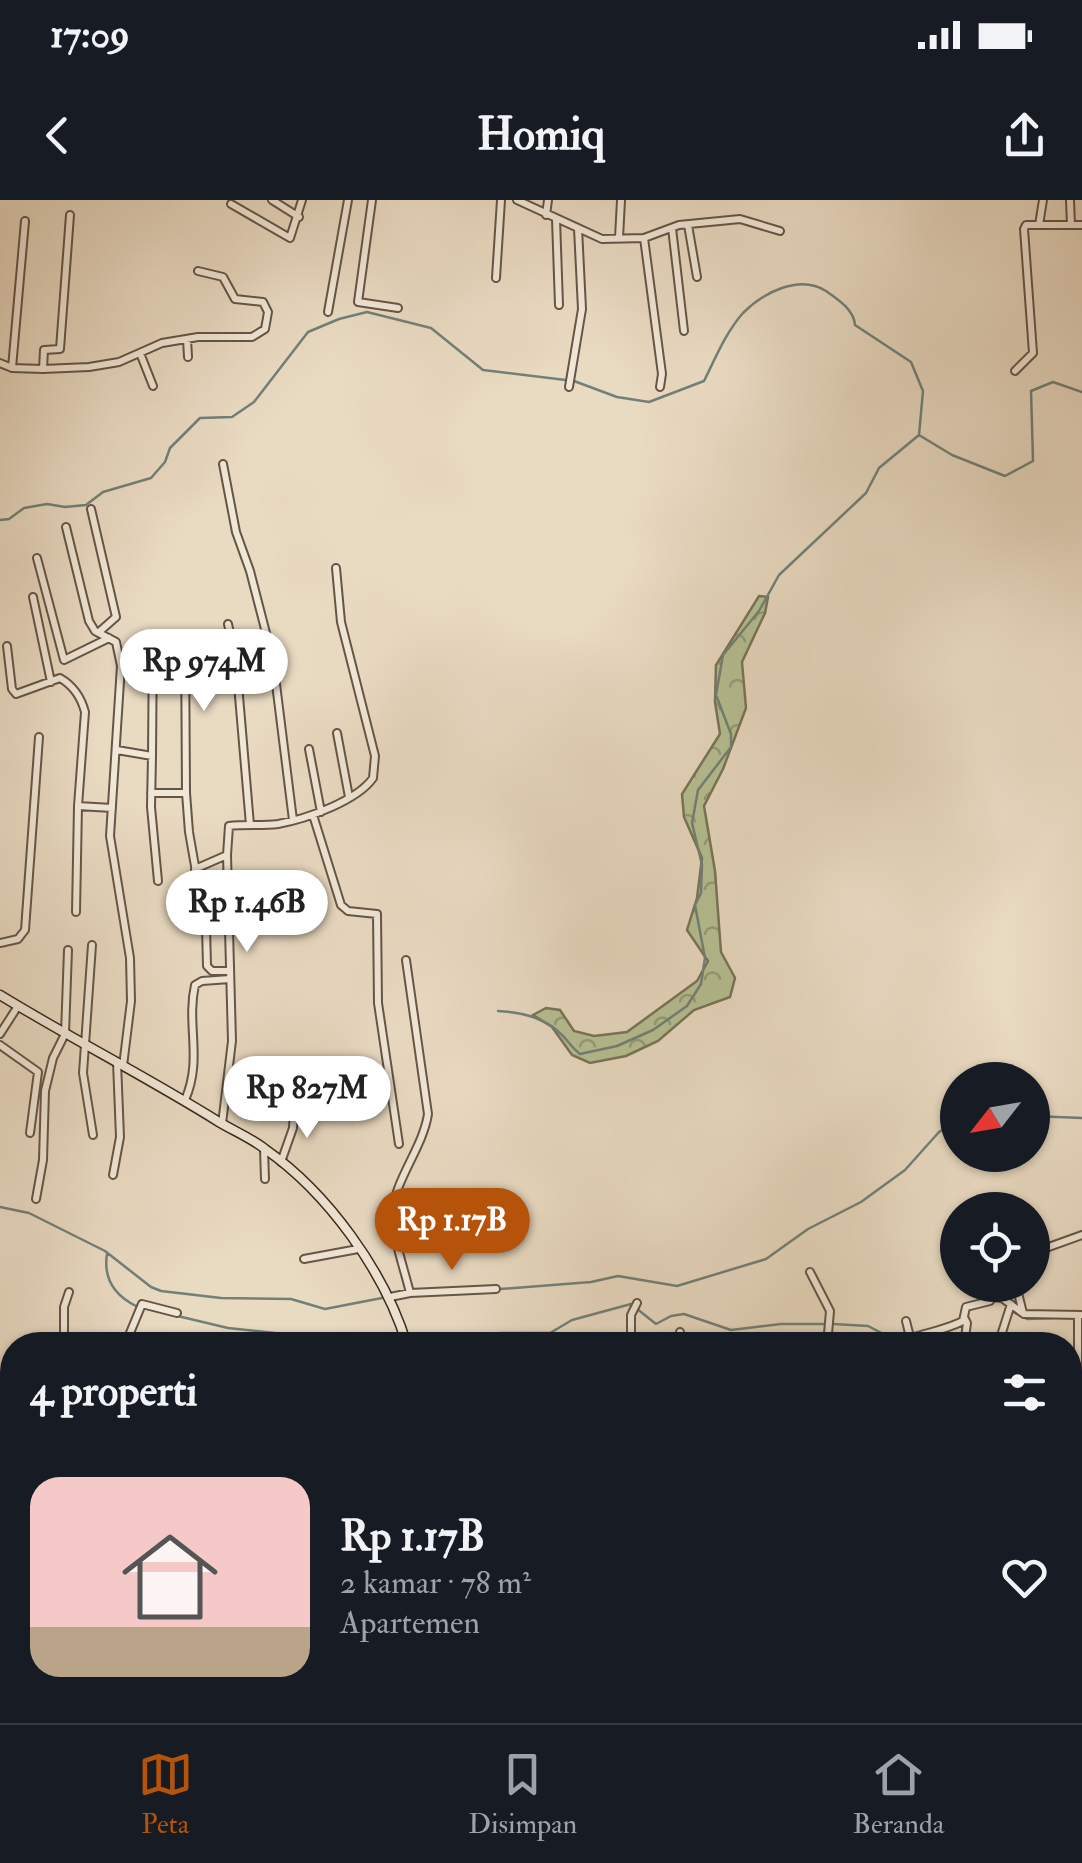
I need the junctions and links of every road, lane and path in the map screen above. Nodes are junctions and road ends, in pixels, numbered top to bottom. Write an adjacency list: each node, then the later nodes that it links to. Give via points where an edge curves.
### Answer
1 (272, 200): 14 (street)
2 (302, 200): 14 (street)
3 (348, 200): 31 (street)
4 (372, 200): 30 (street, via 358,302)
5 (502, 200): 28 (street)
6 (517, 200): 12 (street)
7 (548, 200): 12 (street)
8 (621, 200): 24 (street)
9 (1042, 200): 18 (street)
10 (1070, 200): 19 (street)
11 (231, 204): 14 (street, via 290,238)
12 (546, 215): 15 (street)
13 (70, 216): 38 (street, via 60,349 44,350)
14 (299, 217)
15 (556, 219): 21 (street); 29 (street)
16 (24, 221): 37 (street)
17 (688, 224): 22 (street); 23 (street, via 740,219); 27 (street)
18 (1039, 225): 19 (street); 39 (street, via 1024,229 1033,353)
19 (1070, 225): 20 (street)
20 (1082, 225)
21 (578, 228): 24 (street); 41 (street, via 582,309)
22 (672, 228): 25 (street); 32 (street)
23 (780, 231)
24 (619, 238): 25 (street)
25 (644, 238): 42 (street)
26 (198, 271): 33 (street, via 222,277 235,299 263,302 267,323 256,337)
27 (697, 277)
28 (496, 278)
29 (559, 305)
30 (398, 308)
31 (328, 312)
32 (684, 331)
33 (188, 339): 34 (street); 35 (street)
34 (140, 353): 38 (street, via 119,362); 40 (street)
35 (188, 357)
36 (0, 364): 37 (street)
37 (12, 368): 38 (street)
38 (42, 369)
39 (1015, 372)
40 (153, 386)
41 (568, 386)
42 (660, 387)
43 (223, 464): 67 (street, via 272,660)
44 (91, 509): 50 (street, via 116,617)
45 (66, 527): 50 (street, via 89,621)
46 (37, 558): 53 (street, via 64,660)
47 (336, 568): 63 (street, via 337,604 376,768 370,784)
48 (33, 597): 55 (street)
49 (228, 624): 68 (street)
50 (98, 633): 53 (street)
51 (153, 634): 60 (street)
52 (185, 635): 62 (street)
53 (110, 637): 59 (street, via 121,666)
54 (7, 646): 55 (street, via 16,694)
55 (51, 682): 64 (street, via 60,678 73,687 85,712)
56 (338, 733): 63 (street)
57 (39, 737): 75 (street, via 24,930 18,939)
58 (309, 749): 66 (street)
59 (117, 750): 60 (street); 65 (street)
60 (152, 756): 61 (street)
61 (151, 793): 62 (street); 71 (street)
62 (186, 793): 70 (street)
63 (349, 797): 66 (street)
64 (78, 806): 65 (street); 73 (street)
65 (112, 808): 86 (street, via 110,836 130,958 131,1002)
66 (317, 813): 67 (street); 92 (street, via 341,905 378,914 378,1003)
67 (294, 820): 68 (street)
68 (250, 824): 69 (street, via 227,829)
69 (227, 854): 70 (street); 79 (street)
70 (194, 869): 72 (street)
71 (158, 881)
72 (199, 889)
73 (76, 912)
74 (206, 928): 79 (street, via 207,966)
75 (0, 942)
76 (92, 945): 85 (street)
77 (68, 950): 83 (street)
78 (406, 960): 106 (street, via 428,1114 393,1214)
79 (230, 975): 87 (street, via 195,984 196,1070); 89 (street, via 232,1041)
80 (0, 994): 81 (street)
81 (18, 1006): 82 (street); 83 (street)
82 (0, 1034)
83 (65, 1034): 85 (street); 97 (street, via 44,1091)
84 (0, 1045): 90 (street, via 38,1072)
85 (88, 1047): 86 (street); 91 (street, via 84,1073)
86 (120, 1064): 87 (street); 95 (street)
87 (186, 1100): 89 (street)
88 (294, 1112): 94 (street)
89 (222, 1124): 93 (street)
90 (30, 1133)
91 (93, 1135)
92 (399, 1144)
93 (264, 1148): 94 (street); 96 (street)
94 (281, 1162): 100 (street)
95 (113, 1175)
96 (266, 1179)
97 (36, 1199)
98 (1082, 1235): 99 (street)
99 (1050, 1247)
100 (358, 1249): 101 (street); 105 (street)
101 (304, 1259)
102 (810, 1272): 119 (street, via 830,1311)
103 (496, 1289): 106 (street)
104 (69, 1292): 115 (street)
105 (391, 1293): 106 (street); 117 (street)
106 (410, 1293)
107 (1021, 1302): 111 (street)
108 (637, 1303): 118 (street)
109 (1011, 1304): 111 (street); 113 (street, via 993,1296 968,1306); 123 (street)
110 (177, 1313): 116 (street, via 140,1308)
111 (1024, 1314): 112 (street)
112 (1080, 1314)
113 (964, 1317): 121 (street); 122 (street)
114 (906, 1321): 120 (street)
115 (64, 1332)
116 (130, 1332)
117 (403, 1332)
118 (631, 1332)
119 (829, 1332)
120 (909, 1332)
121 (938, 1332)
122 (966, 1332)
123 (1002, 1332)

